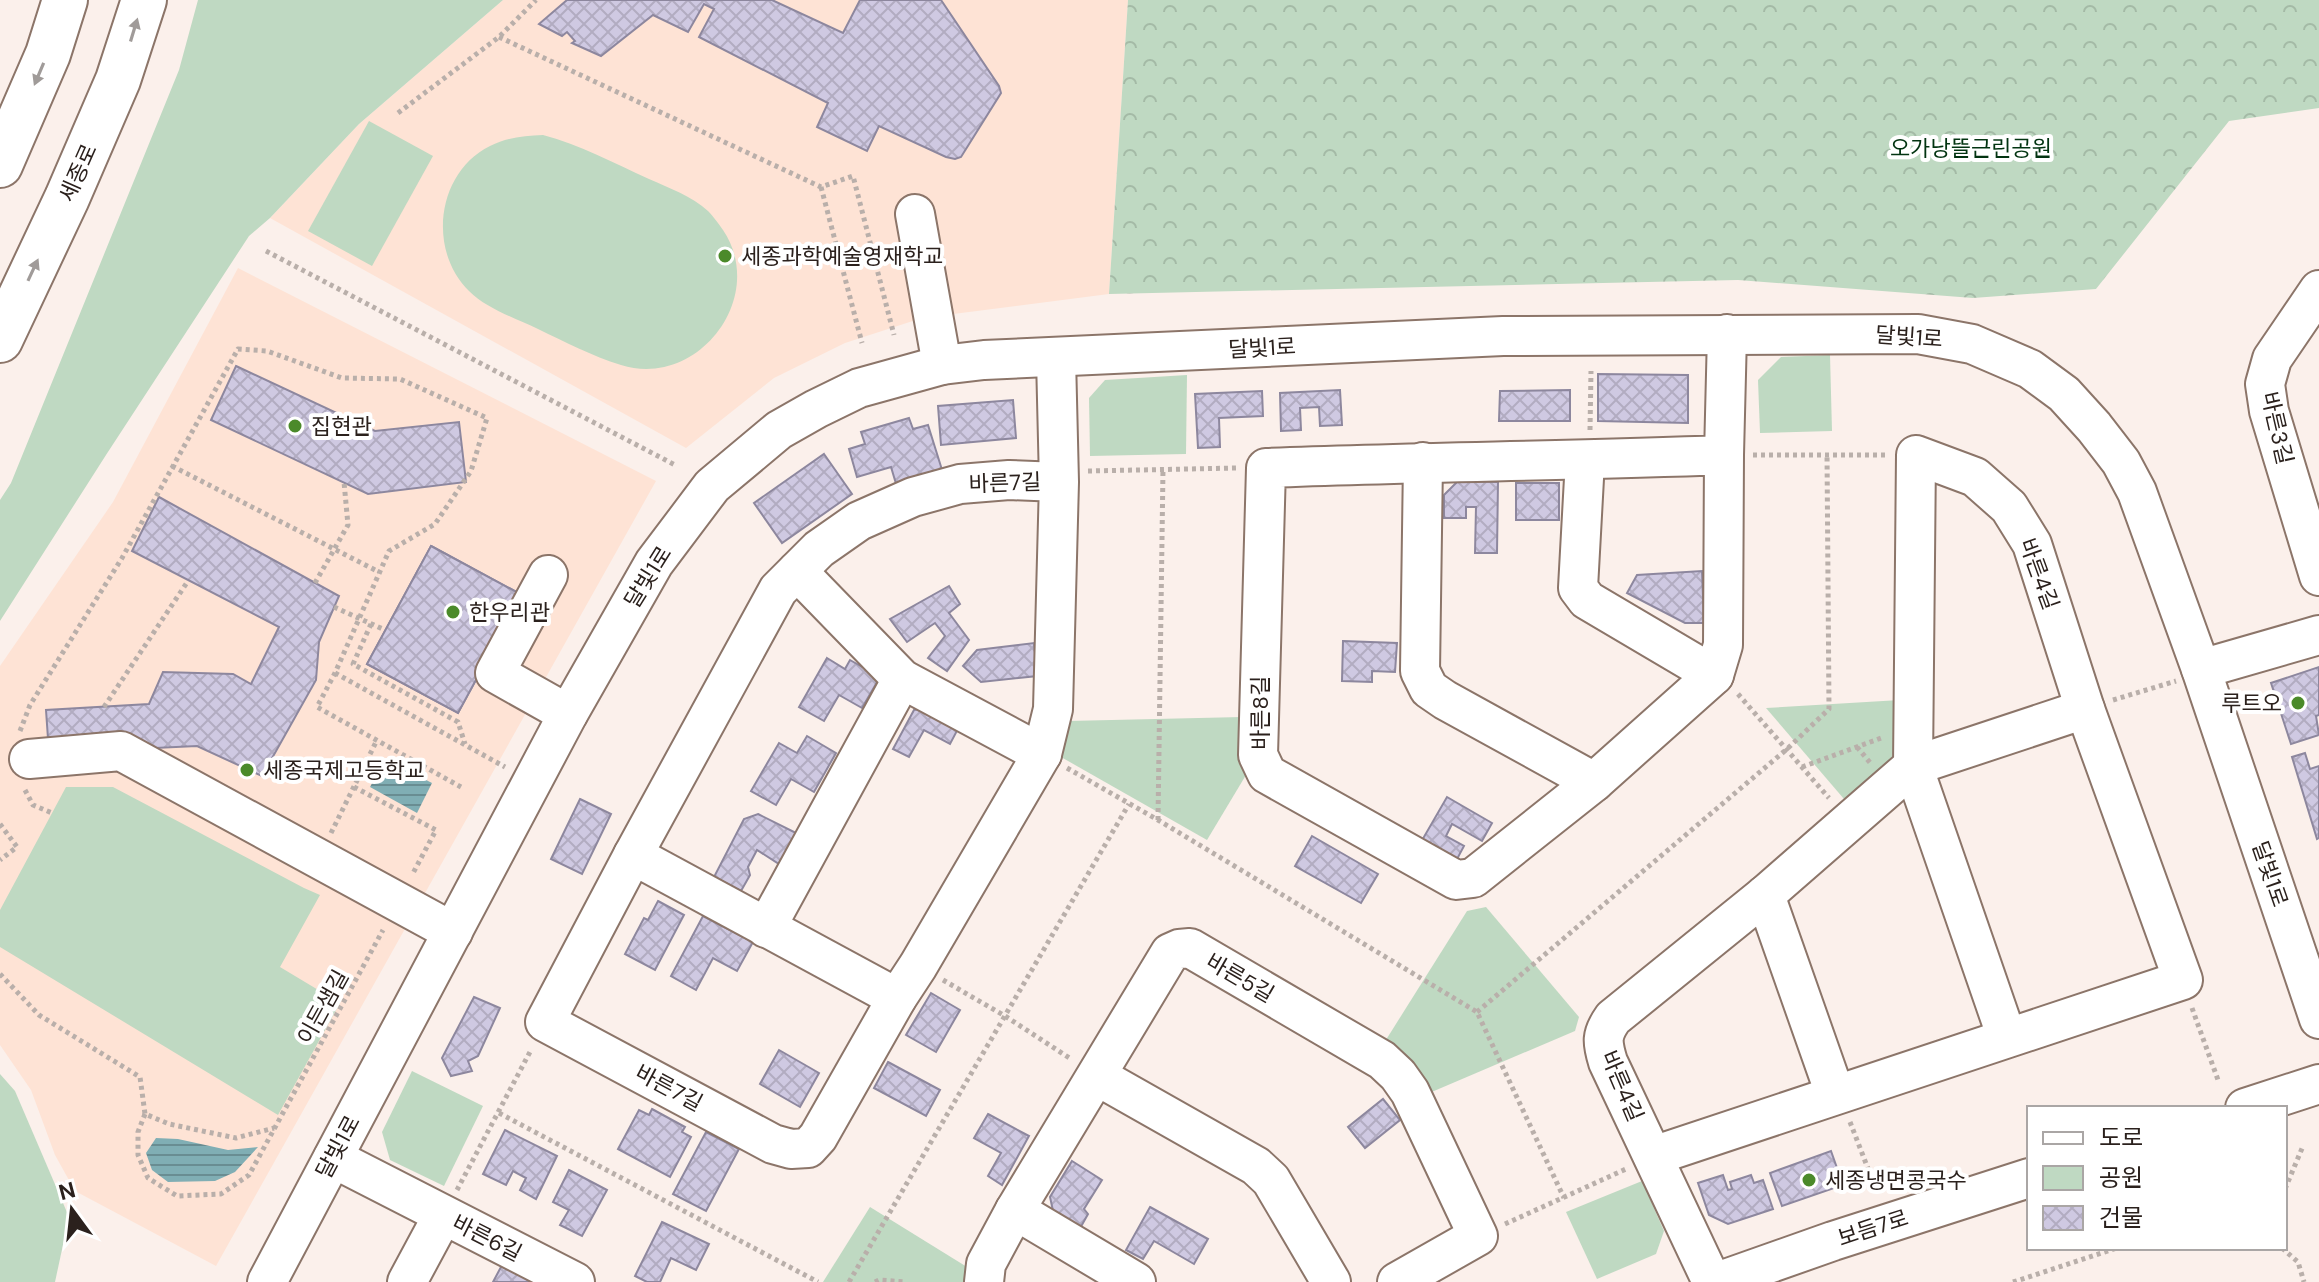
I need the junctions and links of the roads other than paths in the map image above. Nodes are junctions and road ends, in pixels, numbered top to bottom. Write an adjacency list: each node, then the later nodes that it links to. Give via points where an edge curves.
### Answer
1 (65, 0): 3 (highway, one-way to 3)
2 (144, 0): 7 (highway, 세종로, one-way to 2, via 118,80)
3 (0, 165)
4 (915, 214): 9 (street)
5 (2319, 290): 16 (street, 바른3길, via 2272,359 2265,384)
6 (1727, 334): 8 (street, 달빛1로, via 1503,336); 11 (street); 18 (street, 달빛1로, via 1918,334 1972,344 2030,369 2064,394 2094,427 2137,492)
7 (0, 340)
8 (1056, 358): 9 (street, 달빛1로); 13 (street)
9 (942, 365): 22 (street, 달빛1로, via 859,388 816,409 779,430 712,486 654,563)
10 (1587, 450): 11 (street); 12 (street); 20 (street, via 1578,588 1587,600)
11 (1724, 455): 20 (street)
12 (1423, 462): 26 (street, via 1420,671 1429,689); 26 (street, 바른8길, via 1266,468 1258,755 1267,774 1456,880 1473,878)
13 (1059, 477): 14 (street, 바른7길, via 960,484 913,497 859,521); 24 (street, 바른7길, via 1053,709)
14 (797, 571): 19 (street); 27 (street, 바른7길, via 778,590 756,628)
15 (548, 575): 22 (street, via 495,673)
16 (2319, 576)
17 (2319, 635): 18 (street)
18 (2192, 674): 32 (street, 달빛1로)
19 (902, 679): 24 (street); 29 (street)
20 (1724, 682): 26 (street, 바른8길)
21 (2085, 709): 25 (street); 25 (street, 바른4길, via 2032,544 2009,507 1975,477 1916,455); 33 (street, 바른4길, via 2183,980)
22 (568, 714): 30 (street, 달빛1로)
23 (23, 748): 30 (street, via 121,751)
24 (1042, 754): 31 (street, 바른7길)
25 (1913, 766): 28 (street, 바른4길); 33 (street)
26 (1594, 782)
27 (633, 855): 29 (street); 31 (street, 바른7길, via 545,1022 773,1144 808,1148)
28 (1765, 895): 37 (street); 38 (street, 바른4길, via 1613,1018 1605,1030 1608,1062)
29 (766, 928): 31 (street)
30 (453, 932): 39 (street, 달빛1로)
31 (897, 998)
32 (2319, 1019)
33 (2007, 1038): 37 (street)
34 (1097, 1076): 41 (street, 바른5길); 48 (street, via 1256,1166 1271,1180); 49 (street, 바른5길, via 1170,953 1190,948 1382,1060 1410,1092 1478,1236)
35 (2319, 1084): 36 (street)
36 (2251, 1106)
37 (1842, 1107): 38 (street)
38 (1653, 1156): 50 (street, 바른4길)
39 (333, 1158): 42 (street, 바른6길); 43 (street, 달빛1로)
40 (2027, 1179): 50 (street, 보듬7로)
41 (1015, 1210): 46 (street, 바른5길, via 986,1264); 47 (street)
42 (443, 1215): 44 (street, 바른6길); 45 (street, 바른6길)
43 (267, 1282)
44 (407, 1282)
45 (575, 1282)
46 (984, 1282)
47 (1136, 1282)
48 (1331, 1282)
49 (1397, 1282)
50 (1715, 1282)

